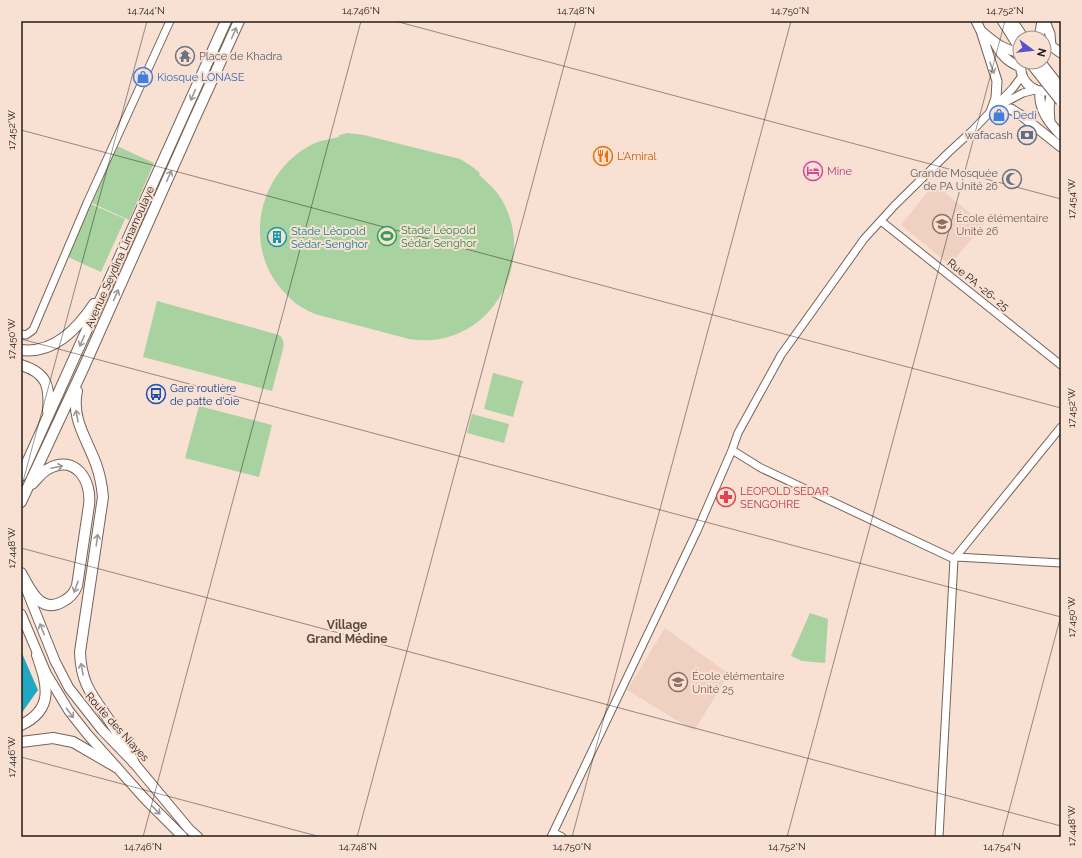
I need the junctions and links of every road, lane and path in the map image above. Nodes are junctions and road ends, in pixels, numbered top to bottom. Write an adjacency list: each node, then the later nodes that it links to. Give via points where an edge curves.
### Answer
1 (170, 21): 28 (street, via 87,203 33,330 26,335)
2 (226, 21): 27 (highway, Avenue Seydina Limamoulaye, one-way to 27)
3 (239, 21): 32 (highway, Avenue Seydina Limamoulaye, one-way to 3)
4 (976, 21): 9 (main road)
5 (1003, 21): 10 (highway)
6 (1012, 21): 8 (highway)
7 (1045, 21): 12 (main road)
8 (1018, 30)
9 (981, 31): 11 (main road); 22 (main road, one-way to 22, via 997,81)
10 (1012, 35)
11 (994, 42): 13 (main road); 14 (main road, via 1001,54)
12 (1055, 48)
13 (1012, 51)
14 (1012, 62)
15 (1022, 70): 22 (street, via 1013,88)
16 (1024, 70): 20 (main road, via 1027,84)
17 (1026, 70): 21 (highway, bridge)
18 (1046, 70): 19 (highway, bridge)
19 (1059, 87): 20 (main road, via 1045,91); 23 (main road, via 1049,104)
20 (1037, 90): 22 (street, via 1023,93); 23 (main road, via 1041,108)
21 (1061, 101)
22 (993, 109): 25 (main road, via 1011,110 1022,116); 26 (street)
23 (1050, 122): 24 (main road)
24 (1061, 136)
25 (1061, 147)
26 (881, 221): 31 (street, Rue PA -26- 25); 35 (street, via 864,239 781,355 738,433)
27 (108, 282): 29 (highway, via 80,323 60,341 38,350); 33 (highway, Avenue Seydina Limamoulaye, one-way to 33)
28 (21, 334)
29 (21, 350)
30 (21, 365): 33 (highway, via 36,371 44,378 48,391)
31 (1061, 366)
32 (83, 369): 37 (highway, Avenue Seydina Limamoulaye); 46 (highway, one-way to 32, via 111,722 88,690 80,661 102,497 99,474 77,418 75,400)
33 (47, 418): 36 (highway, Avenue Seydina Limamoulaye)
34 (1061, 427): 39 (street)
35 (732, 450): 39 (street, via 761,468); 48 (street, via 694,538)
36 (21, 476)
37 (27, 489): 38 (highway, Avenue Seydina Limamoulaye); 41 (highway, one-way to 41, via 48,469 63,465 74,468 83,476 90,498 77,586 72,596 59,604 43,603 33,595)
38 (21, 502)
39 (955, 558): 40 (street); 52 (street)
40 (1061, 563)
41 (21, 574): 46 (main road, Route des Niayes, one-way to 41, via 102,730 69,688 55,661)
42 (21, 614): 43 (main road)
43 (37, 654): 44 (highway, via 45,687 45,699 38,714); 47 (main road, one-way to 47, via 69,711)
44 (21, 725)
45 (21, 742): 47 (highway, via 53,738 73,742)
46 (134, 763): 50 (main road, Route des Niayes)
47 (116, 766): 49 (main road, one-way to 49)
48 (552, 835): 51 (street)
49 (182, 837)
50 (198, 837)
51 (562, 837)
52 (939, 837)

